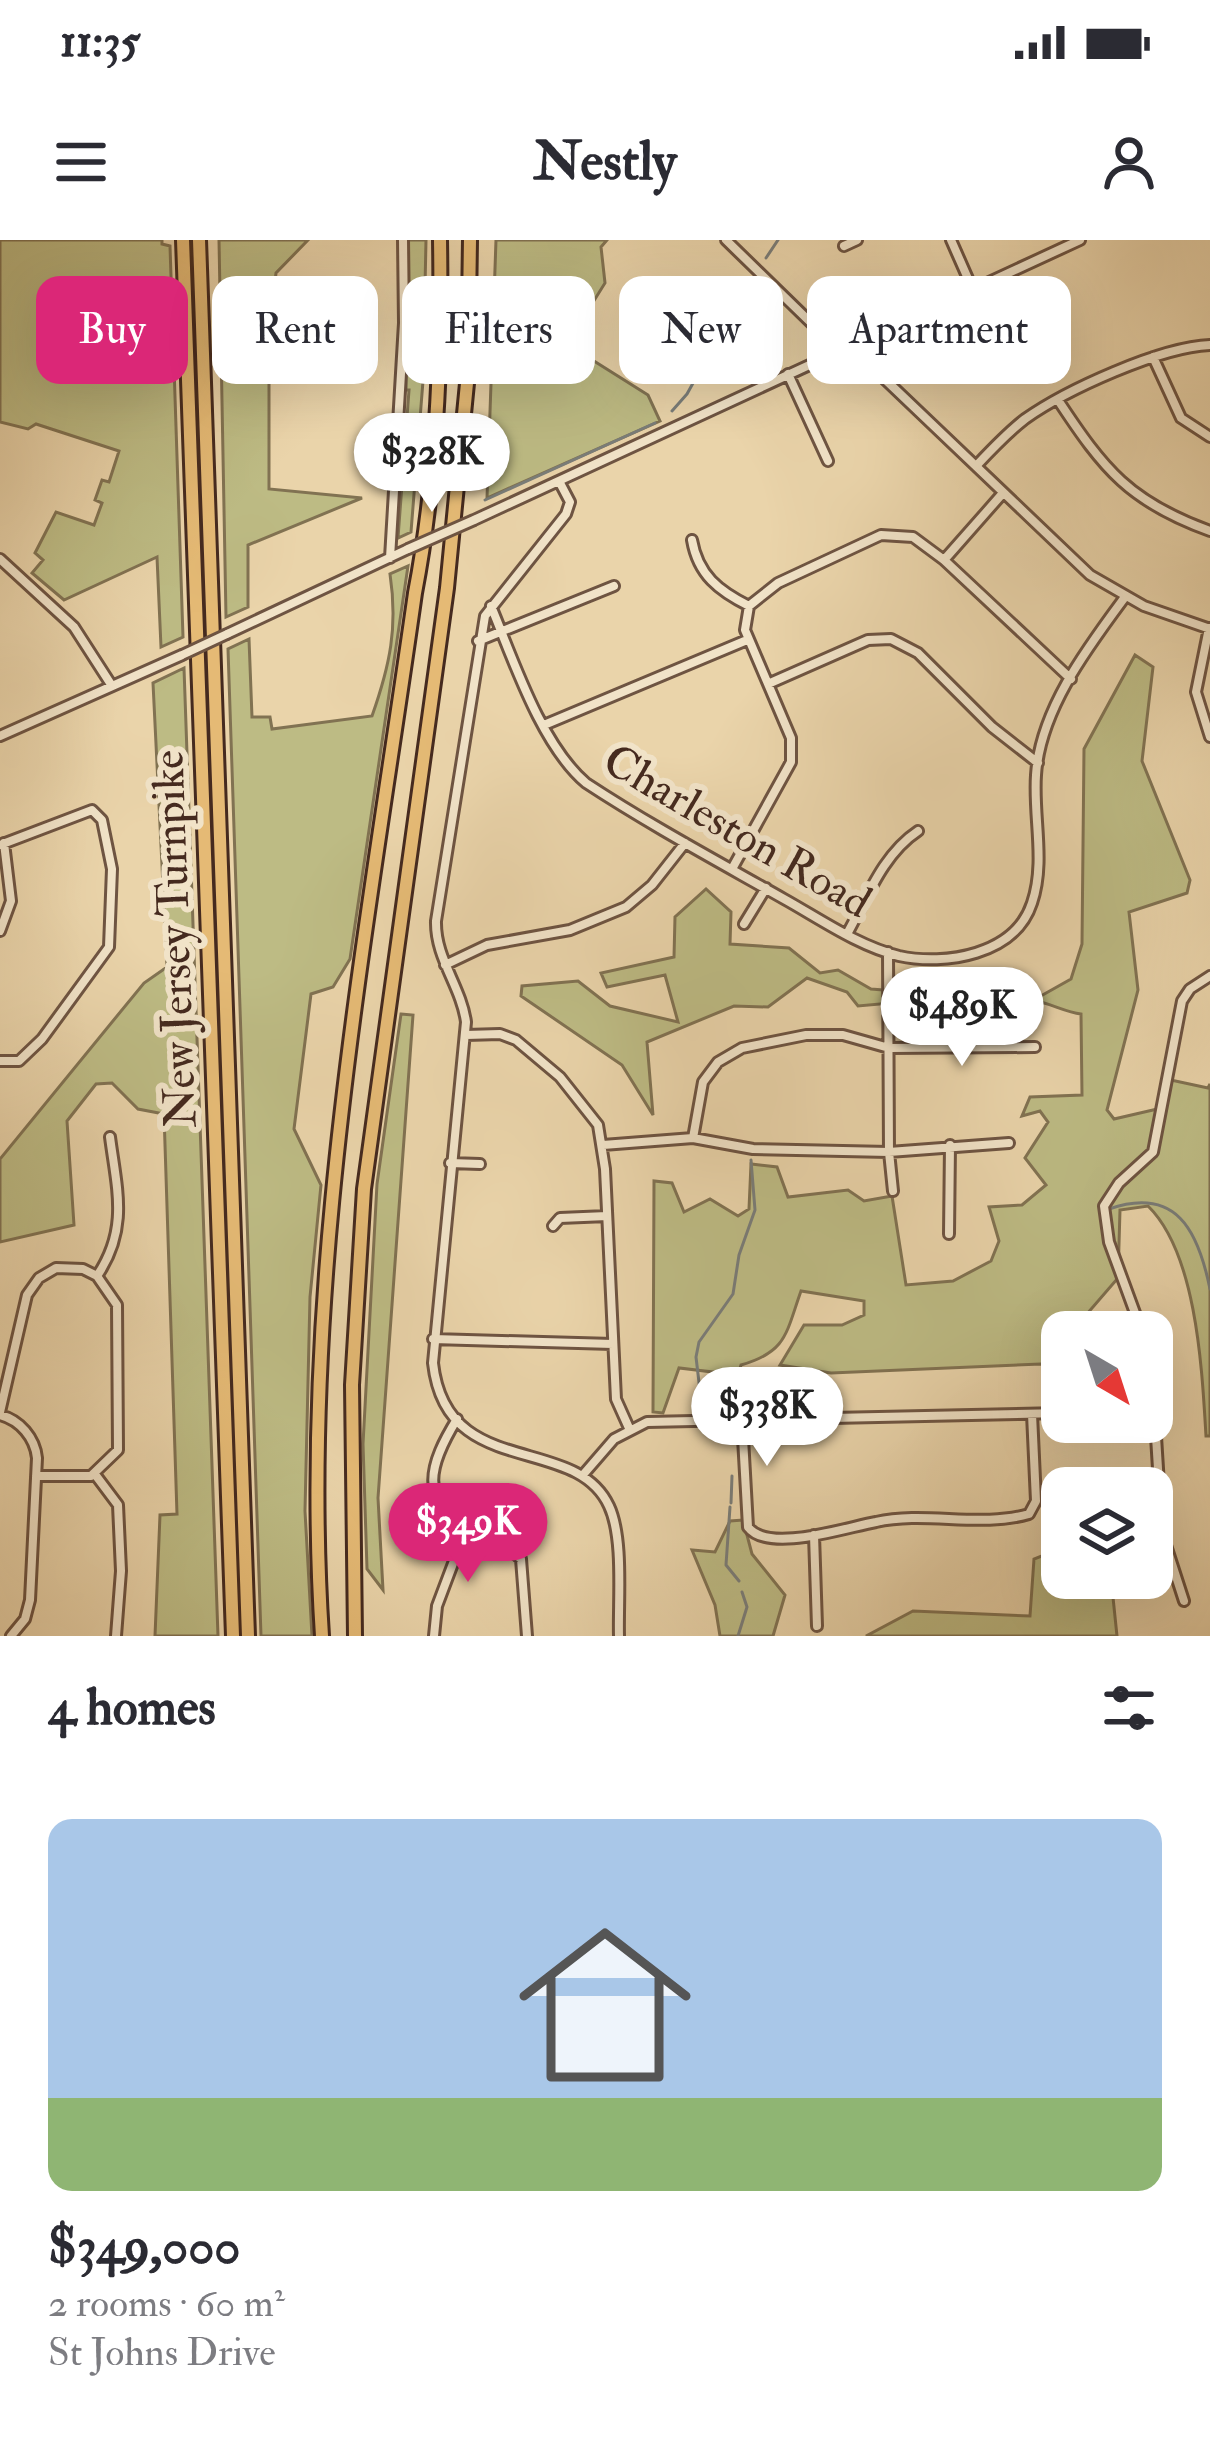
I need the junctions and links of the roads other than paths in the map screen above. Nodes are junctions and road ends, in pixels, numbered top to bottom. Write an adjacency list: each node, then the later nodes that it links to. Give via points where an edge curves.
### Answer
1 (183, 240): 96 (highway, New Jersey Turnpike)
2 (199, 240): 15 (highway, New Jersey Turnpike)
3 (209, 240): 15 (highway)
4 (403, 240): 29 (street)
5 (440, 240): 98 (highway, via 426,544 331,1181 316,1456)
6 (470, 240): 99 (highway, via 468,373 447,588 364,1189 352,1385)
7 (726, 240): 14 (street)
8 (857, 240): 11 (street)
9 (951, 240): 12 (street)
10 (1080, 240): 13 (street)
11 (844, 246)
12 (967, 276)
13 (1003, 276)
14 (807, 314)
15 (204, 334): 97 (highway, New Jersey Turnpike)
16 (1210, 344): 17 (street)
17 (1153, 357): 21 (street); 22 (street, via 1181,418)
18 (807, 365): 19 (street)
19 (788, 374): 23 (street); 25 (street)
20 (885, 384): 24 (street)
21 (1058, 400): 24 (street); 27 (street, via 1124,485 1152,507)
22 (1210, 436)
23 (828, 461)
24 (976, 465): 26 (street)
25 (560, 481): 29 (street, bridge); 34 (street, via 566,514)
26 (1003, 493): 31 (street); 33 (street)
27 (1210, 531)
28 (692, 540): 35 (street, via 716,588)
29 (390, 558): 41 (street, bridge)
30 (0, 559): 40 (street, via 74,627)
31 (944, 560): 35 (street, via 913,537 881,535 778,583); 42 (street)
32 (614, 586): 37 (street)
33 (1125, 596): 36 (street); 42 (street)
34 (491, 605): 37 (street, Charleston Road); 39 (street)
35 (749, 606): 38 (street)
36 (1209, 629): 47 (street, via 1196,692)
37 (503, 633): 39 (street); 45 (street, Charleston Road)
38 (747, 640): 43 (street); 45 (street)
39 (478, 641): 58 (street, via 436,921)
40 (99, 664): 41 (street); 44 (street)
41 (131, 678): 44 (street)
42 (1071, 679): 48 (street)
43 (768, 684): 48 (street, via 868,640 891,639 918,653); 52 (street, via 791,762)
44 (112, 686): 46 (street)
45 (544, 725): 50 (street, Charleston Road, via 586,783)
46 (0, 736)
47 (1210, 737)
48 (1037, 763): 57 (street, via 1037,883 1022,923 968,956)
49 (918, 831): 56 (street, via 883,868)
50 (685, 843): 52 (street, Charleston Road); 58 (street, via 626,908 570,930 487,945)
51 (2, 844): 55 (street, via 11,901); 63 (street, via 92,810 102,820 113,898 106,955 42,1039 19,1061)
52 (732, 869): 53 (street, Charleston Road)
53 (766, 888): 54 (street); 56 (street, Charleston Road)
54 (744, 924)
55 (0, 931)
56 (847, 934): 57 (street, Charleston Road)
57 (888, 952): 62 (street, Charleston Road)
58 (445, 965): 60 (street)
59 (1210, 976): 77 (street, via 1182,1001 1153,1152 1104,1207)
60 (466, 1035): 67 (street, via 500,1034 542,1059 593,1115); 70 (street)
61 (1035, 1047): 62 (street)
62 (889, 1048): 65 (street, via 806,1035 729,1054 703,1082); 69 (street, Charleston Road)
63 (0, 1061)
64 (110, 1137): 76 (street, via 119,1232)
65 (693, 1138): 67 (street); 69 (street, via 753,1149)
66 (1009, 1143): 68 (street)
67 (603, 1145): 73 (street)
68 (950, 1145): 69 (street); 75 (street)
69 (889, 1152): 72 (street, Charleston Road)
70 (450, 1162): 71 (street); 78 (street)
71 (480, 1164)
72 (893, 1191)
73 (607, 1216): 74 (street, via 560,1218); 79 (street)
74 (553, 1226)
75 (949, 1234)
76 (97, 1276): 80 (street, via 56,1268 32,1286); 87 (street, via 116,1305 119,1442)
77 (1134, 1311)
78 (434, 1339): 79 (street); 83 (street, via 435,1380)
79 (613, 1344): 85 (street, via 616,1399)
80 (0, 1414): 88 (street, via 34,1442)
81 (1032, 1414): 82 (street); 84 (street); 91 (street, via 1035,1506 1027,1514 880,1520)
82 (1041, 1414)
83 (457, 1419): 89 (street, via 484,1441); 90 (street, via 431,1472 436,1497)
84 (742, 1420): 85 (street); 91 (street, via 748,1528 760,1538)
85 (629, 1428): 89 (street)
86 (1156, 1443): 92 (street, via 1162,1533)
87 (94, 1473): 88 (street); 95 (street, via 118,1505)
88 (36, 1476): 94 (street, via 30,1600)
89 (582, 1476): 102 (street, via 614,1521)
90 (466, 1528): 100 (street); 101 (street, via 521,1559)
91 (814, 1535): 93 (street)
92 (1184, 1601)
93 (817, 1626)
94 (11, 1636)
95 (116, 1636)
96 (233, 1636)
97 (248, 1636)
98 (322, 1636)
99 (355, 1636)
100 (434, 1636)
101 (527, 1636)
102 (619, 1636)

